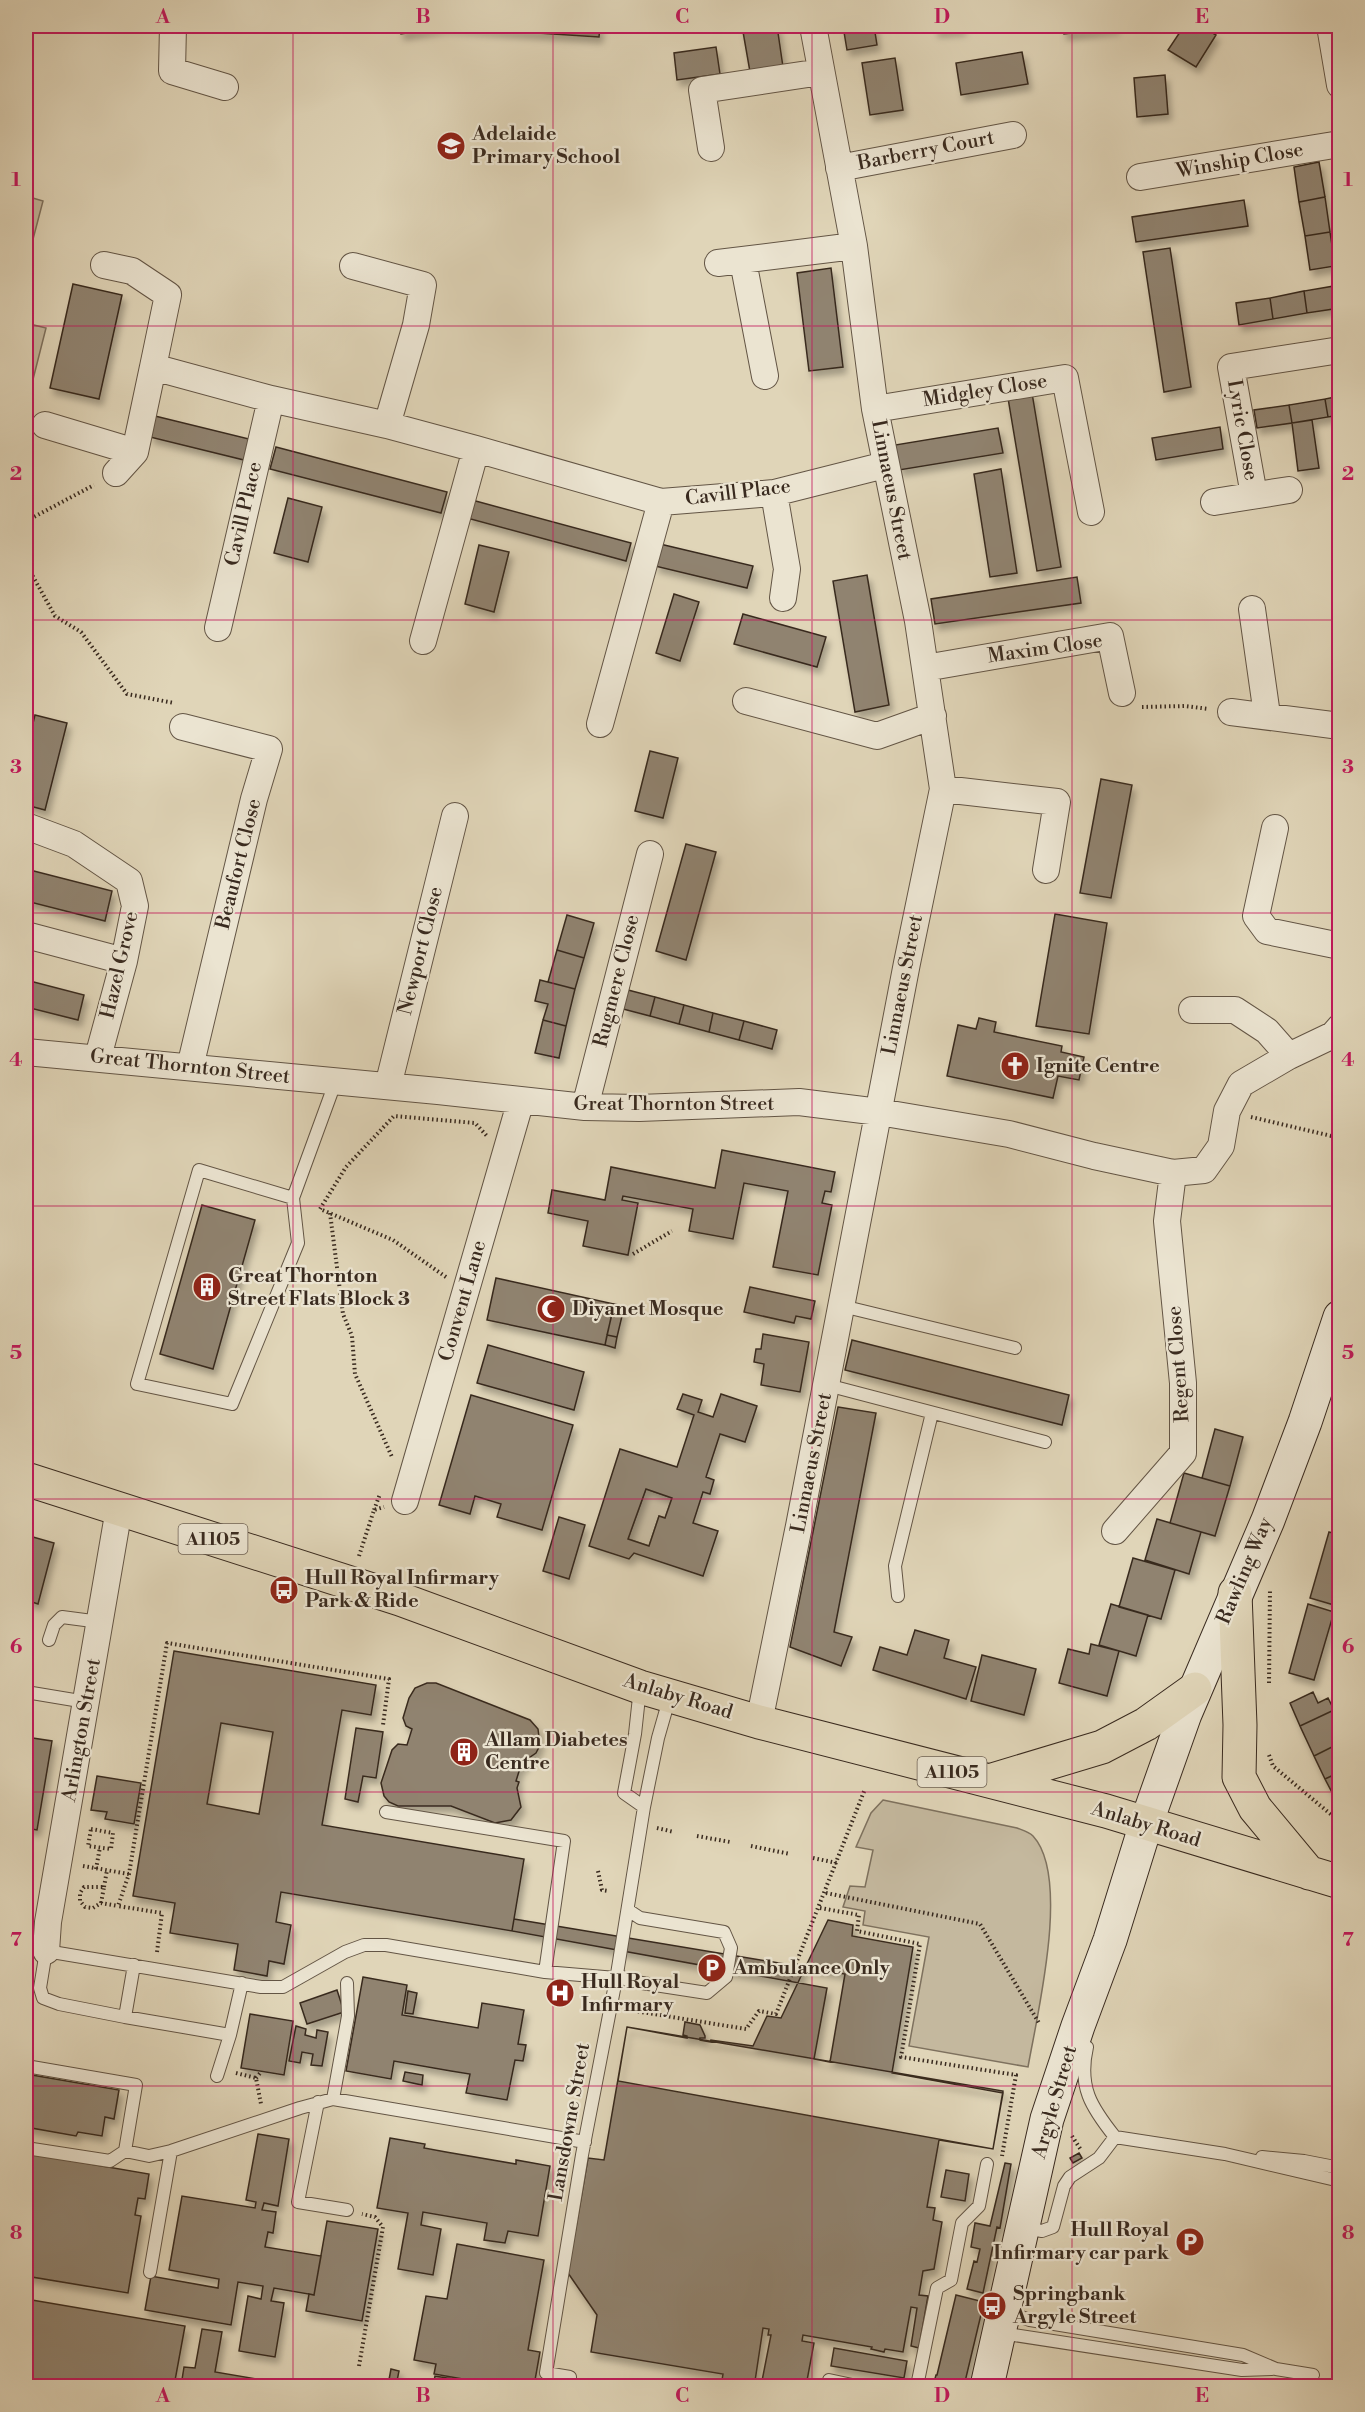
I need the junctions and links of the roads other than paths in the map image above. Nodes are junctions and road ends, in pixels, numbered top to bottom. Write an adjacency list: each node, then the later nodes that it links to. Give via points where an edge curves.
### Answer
1 (173, 26): 6 (street, via 172,71)
2 (813, 26): 4 (street, Linnaeus Street)
3 (1330, 26): 5 (street)
4 (821, 72): 9 (street, via 702,90); 10 (street, Linnaeus Street)
5 (1340, 85)
6 (225, 87)
7 (1013, 135): 10 (street, Barberry Court)
8 (1340, 144): 11 (street, Winship Close)
9 (711, 148)
10 (839, 168): 12 (street, Linnaeus Street)
11 (1140, 177)
12 (854, 246): 17 (street, via 730,262); 19 (street, Linnaeus Street)
13 (104, 265): 16 (street, via 132,271 168,295)
14 (353, 266): 21 (street, via 423,285)
15 (1340, 350): 28 (street, Lyric Close, via 1231,368)
16 (153, 367): 18 (street, Cavill Place); 23 (street)
17 (765, 376)
18 (271, 399): 21 (street, Cavill Place); 34 (street, Cavill Place)
19 (875, 409): 24 (street, Linnaeus Street); 31 (street, Midgley Close, via 1065,378)
20 (45, 425): 23 (street)
21 (387, 425): 22 (street, Cavill Place)
22 (476, 449): 29 (street, Cavill Place); 35 (street)
23 (135, 452): 25 (street)
24 (885, 465): 27 (street, Cavill Place); 36 (street, Linnaeus Street)
25 (116, 473)
26 (1289, 490): 28 (street, Lyric Close)
27 (774, 493): 29 (street, Cavill Place); 32 (street, via 787,569)
28 (1254, 495): 30 (street, Lyric Close)
29 (661, 502): 42 (street, Cavill Place)
30 (1214, 502)
31 (1091, 512)
32 (783, 598)
33 (1252, 609): 40 (street)
34 (218, 628)
35 (423, 641)
36 (925, 668): 37 (street, Maxim Close, via 1110,636); 41 (street, Linnaeus Street)
37 (1122, 693)
38 (746, 701): 41 (street, via 877,736)
39 (1231, 712): 40 (street)
40 (1267, 715): 43 (street)
41 (933, 716): 45 (street, Linnaeus Street)
42 (600, 724)
43 (1340, 726)
44 (193, 730): 59 (street, Beaufort Close, via 269,749)
45 (944, 789): 50 (street, via 1058,802); 64 (street, Linnaeus Street)
46 (455, 816): 61 (street, Newport Close)
47 (26, 826): 53 (street, Hazel Grove, via 74,844 129,881 135,906)
48 (1275, 828): 52 (street, via 1257,916 1267,931)
49 (650, 854): 63 (street, Rugmere Close)
50 (1046, 870)
51 (26, 934): 53 (street)
52 (1340, 946)
53 (124, 961): 58 (street, Hazel Grove)
54 (1192, 1010): 57 (street, via 1235,1010 1267,1031)
55 (1340, 1027): 57 (street, Great Thornton Street, via 1333,1035)
56 (26, 1052): 58 (street, Great Thornton Street)
57 (1289, 1056): 65 (street, Great Thornton Street, via 1241,1084 1227,1111 1221,1146 1204,1170)
58 (98, 1058): 59 (street, Great Thornton Street)
59 (190, 1067): 60 (street, Great Thornton Street)
60 (335, 1083): 61 (street, Great Thornton Street); 66 (lane)
61 (388, 1086): 62 (street, Great Thornton Street)
62 (521, 1100): 63 (street, Great Thornton Street); 74 (street, Convent Lane)
63 (585, 1107): 64 (street, Great Thornton Street, via 799,1102)
64 (879, 1112): 65 (street, Great Thornton Street, via 1009,1134); 67 (street, Linnaeus Street)
65 (1173, 1173): 76 (street, Regent Close, via 1167,1221 1183,1383 1183,1453)
66 (292, 1198): 66 (lane, via 298,1243 232,1404 137,1384 199,1170)
67 (842, 1306): 69 (lane); 70 (street, Linnaeus Street)
68 (1340, 1317): 77 (street, Rawling Way, via 1268,1520)
69 (1015, 1348)
70 (827, 1385): 71 (lane); 85 (street, Linnaeus Street)
71 (932, 1413): 72 (lane); 78 (lane, via 895,1566)
72 (1045, 1442)
73 (26, 1479): 75 (main road, Anlaby Road / A1105)
74 (405, 1501)
75 (119, 1509): 79 (street, Arlington Street); 82 (main road, Anlaby Road / A1105, via 351,1583)
76 (1115, 1531)
77 (1235, 1593): 81 (street, Rawling Way); 90 (main road, via 1239,1777 1255,1808)
78 (898, 1596)
79 (100, 1622): 80 (lane, via 62,1617 54,1625); 84 (street, Arlington Street)
80 (49, 1640)
81 (1195, 1689): 86 (main road, via 1146,1724 1102,1747); 89 (street, Rawling Way)
82 (655, 1691): 85 (main road, Anlaby Road / A1105); 87 (lane, Lansdowne Street, via 658,1738); 87 (lane, via 635,1734 624,1793)
83 (26, 1692): 84 (lane)
84 (87, 1702): 93 (street, Arlington Street)
85 (759, 1722): 86 (main road, Anlaby Road / A1105)
86 (988, 1782): 89 (main road, Anlaby Road / A1105)
87 (644, 1807): 91 (lane, Lansdowne Street)
88 (386, 1812): 95 (lane, via 564,1841)
89 (1146, 1824): 90 (main road, Anlaby Road / A1105); 92 (street, Argyle Street)
90 (1324, 1878)
91 (628, 1910): 96 (lane, Lansdowne Street); 96 (lane, via 639,1918 724,1932 731,1948 726,1977 707,1993)
92 (1110, 1940): 105 (lane, via 1083,2061 1086,2090 1095,2112); 115 (street, Argyle Street, via 1047,2119)
93 (46, 1951): 94 (lane); 99 (lane, via 40,1988 43,1998)
94 (134, 1965): 97 (lane); 99 (lane)
95 (545, 1972): 96 (lane); 97 (lane, via 386,1945 364,1945 284,1987)
96 (617, 1976): 106 (lane, Lansdowne Street)
97 (242, 1983): 100 (lane)
98 (347, 1983): 103 (lane, via 348,2016)
99 (125, 2017): 100 (lane)
100 (230, 2035): 102 (lane)
101 (26, 2066): 108 (lane, via 136,2085)
102 (217, 2076)
103 (333, 2099): 104 (lane); 106 (lane)
104 (318, 2102): 109 (lane); 114 (lane, via 298,2202)
105 (1115, 2137): 110 (lane); 115 (lane, via 1099,2158 1070,2177 1053,2228)
106 (585, 2142): 121 (lane, Lansdowne Street, via 546,2373 570,2377)
107 (26, 2148): 108 (lane, via 110,2161)
108 (125, 2151): 109 (lane, via 149,2156)
109 (171, 2151): 116 (lane)
110 (1225, 2154): 112 (lane); 113 (lane)
111 (989, 2160): 123 (lane, via 979,2206 962,2223 951,2280 937,2288)
112 (1340, 2168)
113 (1340, 2181)
114 (346, 2210)
115 (1023, 2228): 117 (street, Argyle Street)
116 (150, 2272)
117 (1003, 2322): 118 (lane, via 1242,2370); 118 (lane, via 1030,2320 1244,2355); 124 (street, Argyle Street)
118 (1276, 2369): 119 (lane)
119 (1312, 2375)
120 (829, 2380): 122 (lane)
121 (568, 2386)
122 (857, 2386)
123 (917, 2386)
124 (987, 2386)

